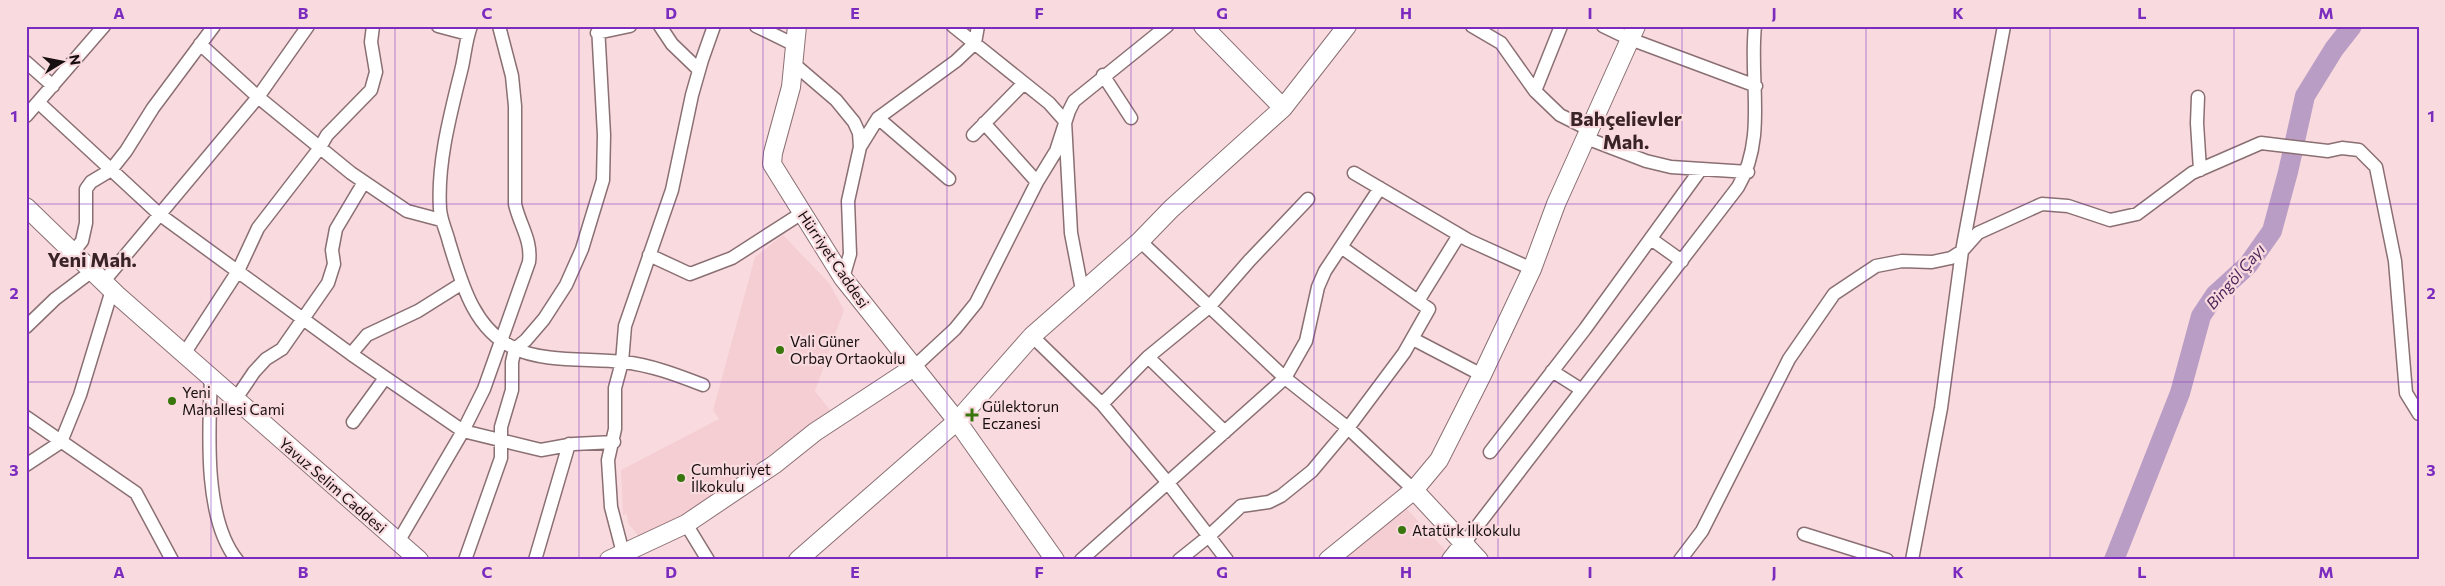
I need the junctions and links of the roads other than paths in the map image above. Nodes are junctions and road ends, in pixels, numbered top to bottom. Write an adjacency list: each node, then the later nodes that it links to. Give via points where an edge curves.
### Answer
1 (104, 26): 33 (street)
2 (214, 26): 26 (street)
3 (308, 26): 36 (street)
4 (373, 26): 48 (street, via 371,42 376,72 371,90 327,135)
5 (438, 26): 22 (street)
6 (499, 26): 83 (street, via 512,76 515,106 515,204 531,248)
7 (630, 26): 23 (street)
8 (660, 26): 30 (street, via 672,44)
9 (714, 26): 30 (street)
10 (756, 26): 27 (street)
11 (797, 26): 27 (street, Hürriyet Caddesi)
12 (953, 26): 25 (street)
13 (978, 26): 25 (street)
14 (1167, 26): 31 (street)
15 (1202, 26): 39 (street)
16 (1347, 26): 39 (street)
17 (1472, 26): 35 (street, via 1500,43)
18 (1561, 26): 35 (street)
19 (1602, 26): 24 (street)
20 (1755, 26): 34 (street)
21 (2004, 26): 68 (street)
22 (470, 30): 62 (street, via 440,184)
23 (598, 30): 84 (street, via 604,135 602,180 582,249 566,285 544,319)
24 (1633, 33): 34 (street); 45 (street)
25 (975, 43): 32 (street); 41 (street, via 956,61)
26 (200, 44): 36 (street); 49 (street)
27 (795, 45): 29 (street, Hürriyet Caddesi)
28 (26, 62): 33 (street)
29 (794, 64): 47 (street, via 836,100 854,122); 60 (street, Hürriyet Caddesi, via 772,164)
30 (699, 70): 69 (street, via 672,190)
31 (1103, 75): 42 (street); 43 (street, via 1074,101)
32 (1024, 83): 43 (street); 44 (street)
33 (53, 86): 38 (street)
34 (1756, 86): 52 (street, via 1754,144)
35 (1535, 91): 45 (street)
36 (258, 97): 48 (street); 61 (street)
37 (2198, 97): 51 (street)
38 (40, 103): 40 (street); 49 (street)
39 (1283, 108): 65 (street)
40 (26, 116)
41 (878, 118): 47 (street); 54 (street)
42 (1131, 118)
43 (1065, 121): 56 (street, via 1056,151); 76 (street, via 1071,233)
44 (984, 123): 46 (street); 56 (street)
45 (1588, 134): 50 (street, via 1646,161 1671,168); 71 (street, via 1556,204)
46 (973, 135)
47 (860, 147): 73 (street, via 848,201 850,254)
48 (319, 149): 55 (street); 72 (street, via 258,228)
49 (111, 170): 61 (street); 67 (street, via 91,182 86,189 84,232)
50 (1701, 170): 52 (street); 64 (street)
51 (2200, 170): 68 (street, via 2137,214 2110,220 2068,206 2042,204 1978,233); 99 (street, via 2261,143 2328,151 2342,148 2359,150 2376,167 2395,261 2406,393)
52 (1748, 172): 70 (street)
53 (1354, 173): 57 (street)
54 (949, 179)
55 (364, 182): 62 (street, via 407,212); 79 (street, via 336,229 332,250 334,264 328,283)
56 (1037, 182): 89 (street, via 976,303 955,329)
57 (1380, 188): 63 (street); 66 (street)
58 (1308, 199): 78 (street)
59 (26, 208): 67 (street, Yavuz Selim Caddesi)
60 (802, 213): 69 (street, via 732,258 690,274); 73 (street, Hürriyet Caddesi)
61 (160, 214): 72 (street); 74 (street)
62 (441, 220): 75 (street)
63 (1459, 235): 71 (street); 77 (street)
64 (1651, 239): 70 (street); 90 (street)
65 (1140, 241): 76 (street); 78 (street)
66 (1341, 247): 77 (street); 94 (street, via 1318,287 1306,341)
67 (74, 251): 74 (street, Yavuz Selim Caddesi)
68 (1962, 251): 134 (street, via 1951,258 1932,262 1876,266 1834,294 1789,359 1702,531); 136 (street, via 1941,408)
69 (649, 255): 88 (street, via 625,326)
70 (1682, 261): 96 (street)
71 (1532, 269): 91 (street)
72 (238, 271): 79 (street); 85 (street)
73 (843, 278): 89 (street, Hürriyet Caddesi)
74 (103, 281): 80 (street, via 55,299); 85 (street, Yavuz Selim Caddesi); 106 (street, via 80,395)
75 (461, 284): 83 (street, via 479,317); 86 (street, via 418,312 367,335)
76 (1082, 290): 81 (street)
77 (1418, 301): 82 (street, via 1430,309)
78 (1210, 307): 87 (street); 94 (street)
79 (303, 318): 86 (street); 97 (street, via 282,349 266,358)
80 (26, 327)
81 (1032, 336): 98 (street); 101 (street)
82 (1412, 339): 91 (street); 103 (street)
83 (501, 340): 84 (street); 104 (street, via 484,389)
84 (515, 349): 88 (street, via 565,358); 107 (street, via 512,390 501,427)
85 (184, 354): 92 (street, Yavuz Selim Caddesi)
86 (350, 354): 93 (street)
87 (1148, 357): 98 (street); 105 (street)
88 (622, 362): 95 (street, via 674,374); 108 (street, via 615,388)
89 (914, 367): 101 (street, Hürriyet Caddesi); 114 (street, via 815,432 775,464)
90 (1552, 371): 96 (street); 110 (street)
91 (1482, 375): 113 (street, via 1439,460)
92 (211, 378): 97 (street, Yavuz Selim Caddesi); 121 (street, via 208,442 215,510)
93 (385, 378): 102 (street); 104 (street)
94 (1286, 378): 103 (street); 105 (street)
95 (703, 385)
96 (1582, 390): 118 (street)
97 (235, 400): 117 (street, Yavuz Selim Caddesi)
98 (1102, 404): 112 (street)
99 (2419, 414)
100 (26, 417): 106 (street)
101 (957, 421): 126 (street); 127 (street, Hürriyet Caddesi)
102 (353, 422)
103 (1348, 428): 113 (street); 116 (street, via 1312,471 1292,488 1268,502 1240,506)
104 (463, 431): 107 (street); 117 (street)
105 (1225, 432): 112 (street)
106 (61, 442): 111 (street); 120 (street, via 136,493)
107 (503, 442): 109 (street, via 541,450); 123 (street, via 501,458)
108 (614, 442): 109 (street); 119 (street, via 608,460)
109 (569, 444): 124 (street)
110 (1490, 452)
111 (26, 465)
112 (1168, 483): 116 (street); 128 (street)
113 (1414, 490): 118 (street); 131 (street)
114 (686, 524): 119 (street); 125 (street)
115 (1804, 534): 135 (street)
116 (1209, 536): 129 (street); 130 (street)
117 (398, 542): 122 (street, Yavuz Selim Caddesi)
118 (1464, 542): 132 (street); 133 (street)
119 (615, 558)
120 (172, 560)
121 (237, 560)
122 (419, 560)
123 (465, 560)
124 (535, 560)
125 (708, 560)
126 (798, 560)
127 (1055, 560)
128 (1081, 560)
129 (1179, 560)
130 (1227, 560)
131 (1328, 560)
132 (1451, 560)
133 (1479, 560)
134 (1680, 560)
135 (1887, 560)
136 (1912, 560)

